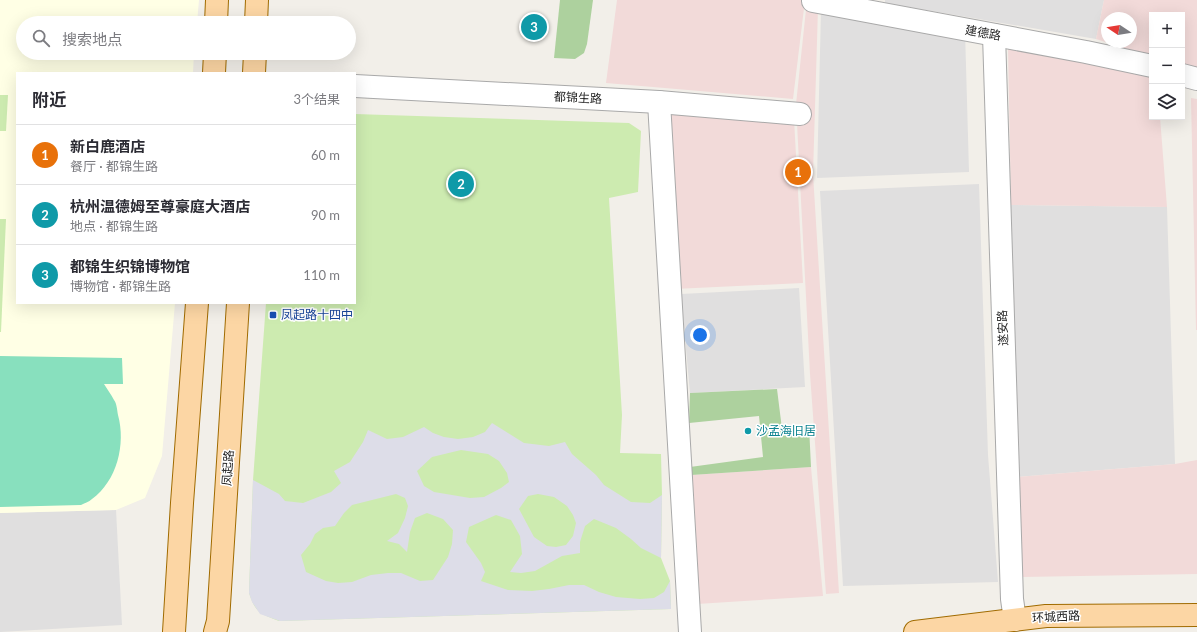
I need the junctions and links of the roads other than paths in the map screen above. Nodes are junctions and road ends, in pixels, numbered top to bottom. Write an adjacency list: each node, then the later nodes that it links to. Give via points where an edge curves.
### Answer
1 (217, 0): 4 (main road)
2 (257, 0): 5 (main road)
3 (814, 1): 6 (street, 建德路)
4 (216, 16)
5 (256, 16)
6 (994, 35): 9 (street, 建德路); 20 (street, 遂安路)
7 (215, 60): 10 (main road)
8 (255, 60): 11 (main road)
9 (1149, 65)
10 (214, 72)
11 (254, 72)
12 (1185, 76): 13 (street)
13 (1197, 79)
14 (356, 86): 15 (street, 都锦生路)
15 (659, 102): 16 (street, 都锦生路); 23 (street)
16 (800, 114)
17 (197, 304): 21 (main road)
18 (238, 304): 22 (main road, 凤起路, via 218,622)
19 (1197, 616): 20 (main road, 环城西路, via 1046,616)
20 (1015, 620): 24 (main road, 环城西路)
21 (174, 632)
22 (215, 632)
23 (690, 632)
24 (915, 632)

